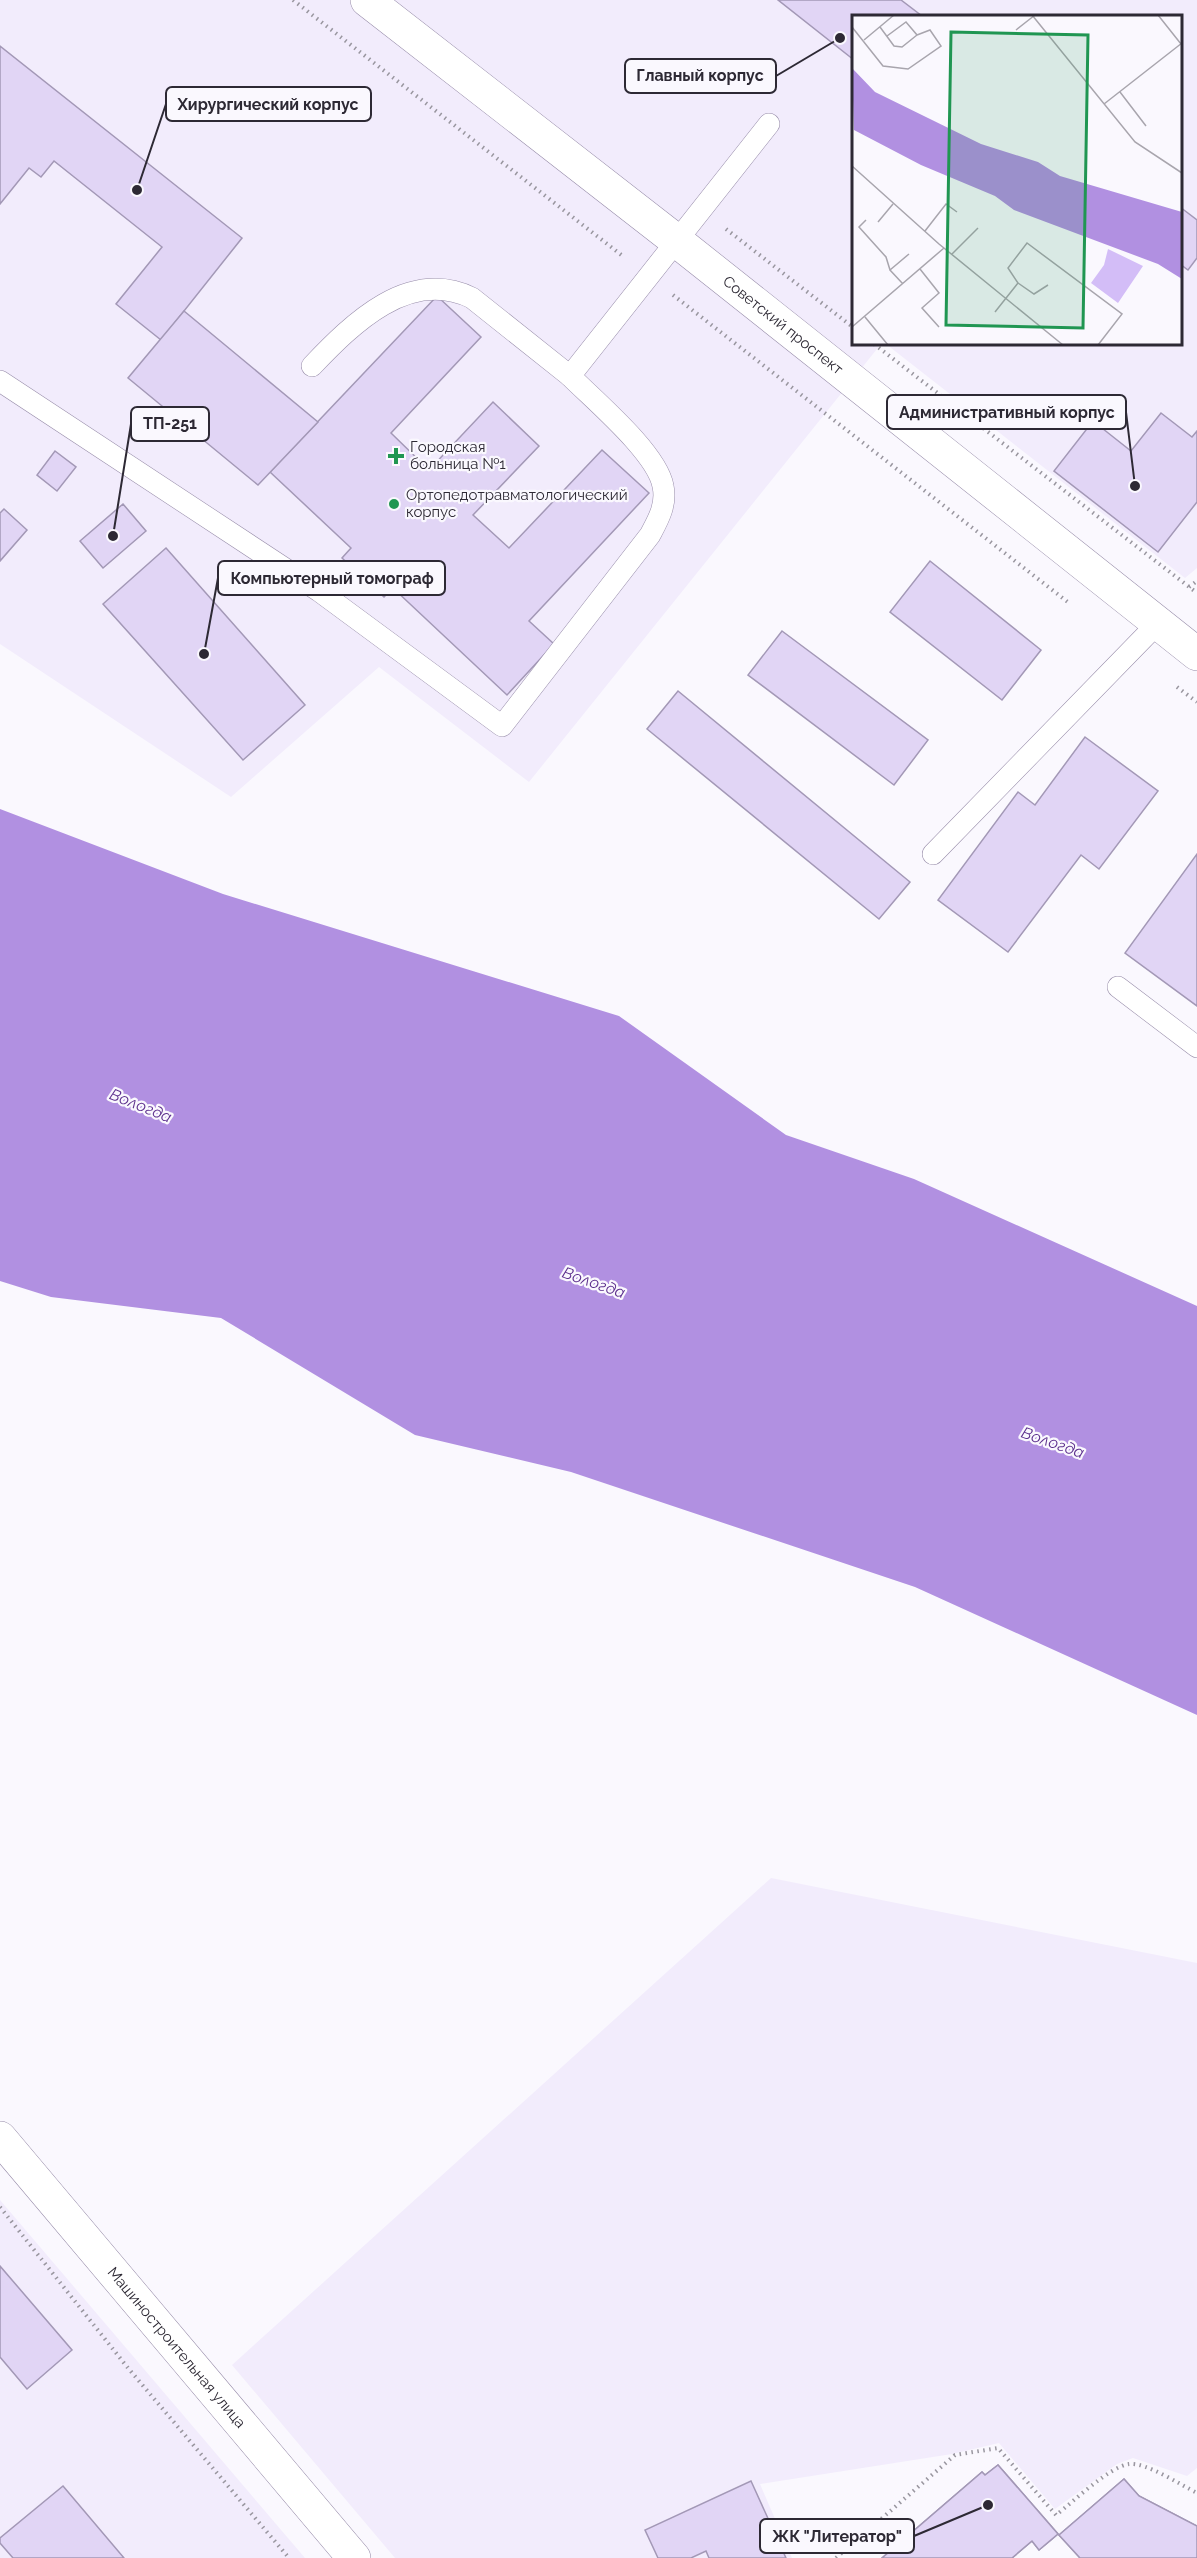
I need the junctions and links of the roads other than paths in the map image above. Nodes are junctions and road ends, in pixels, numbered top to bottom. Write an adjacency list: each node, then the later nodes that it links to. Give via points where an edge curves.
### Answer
1 (367, 0): 3 (street, Советский проспект)
2 (769, 124): 3 (lane)
3 (678, 242): 5 (lane); 7 (street, Советский проспект)
4 (312, 366): 5 (lane, via 351,326 380,306 411,292 436,288 455,290 472,298)
5 (570, 376): 6 (lane, via 650,459 663,486 662,510 650,535 502,726 319,591)
6 (0, 381)
7 (1158, 623): 8 (street, Советский проспект); 9 (lane)
8 (1197, 654)
9 (933, 854)
10 (1118, 987): 11 (lane)
11 (1197, 1047)
12 (0, 2138): 13 (street, Машиностроительная улица)
13 (354, 2558)

